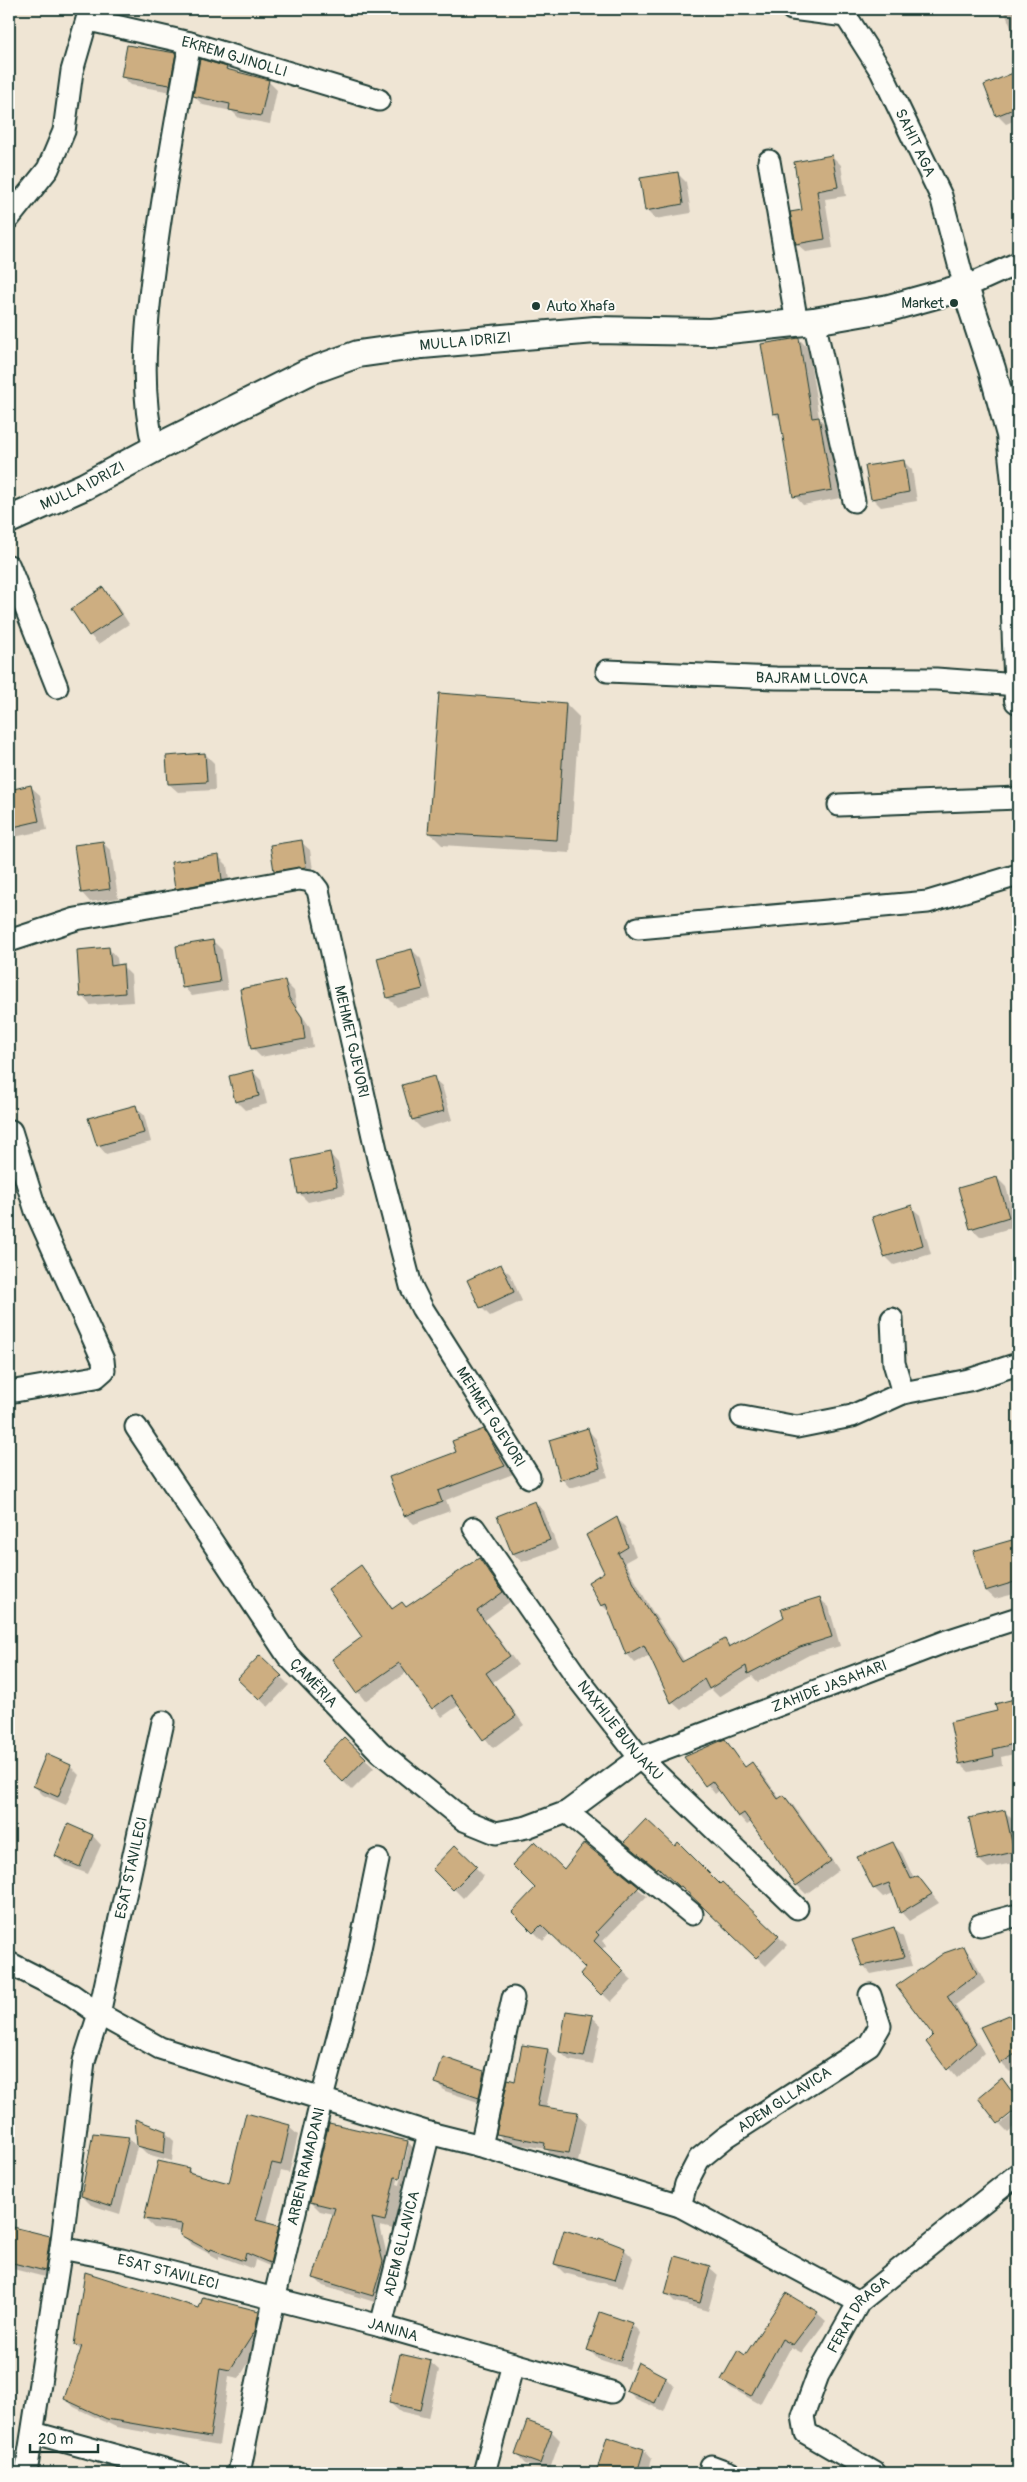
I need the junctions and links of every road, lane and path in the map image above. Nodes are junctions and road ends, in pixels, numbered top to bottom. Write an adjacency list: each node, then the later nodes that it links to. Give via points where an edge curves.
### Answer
1 (792, 9): 2 (street)
2 (845, 12): 9 (street, SAHIT AGA, via 881,71 941,196)
3 (90, 14): 4 (street, EKREM GJINOLLI); 7 (street, EKREM GJINOLLI, via 72,71 64,131 48,169)
4 (190, 43): 5 (street, EKREM GJINOLLI); 11 (street, via 160,215 146,323 147,419)
5 (379, 100)
6 (769, 161): 10 (street)
7 (9, 218)
8 (1018, 263): 9 (street)
9 (965, 287): 10 (street, MULLA IDRIZI, via 889,308); 12 (street, via 1010,435)
10 (806, 322): 11 (street, MULLA IDRIZI, via 710,332 595,330 422,345 358,354 308,372); 13 (street)
11 (154, 448): 14 (street, MULLA IDRIZI, via 85,486)
12 (1016, 482): 16 (street)
13 (854, 502)
14 (9, 520)
15 (9, 566): 19 (street)
16 (1017, 617): 18 (street)
17 (607, 671): 18 (street, BAJRAM LLOVCA, via 776,678 936,679)
18 (1018, 685): 20 (street)
19 (57, 687)
20 (1018, 700)
21 (1018, 798): 22 (street)
22 (839, 805)
23 (1018, 876): 24 (street, via 928,902)
24 (638, 928)
25 (9, 941): 33 (street, MEHMET GJEVORI, via 76,919 299,879 311,881 318,890 379,1163 411,1286)
26 (11, 1131): 29 (street, via 36,1211 103,1360 104,1370 96,1377)
27 (892, 1319): 30 (street, via 894,1363)
28 (1018, 1364): 30 (street, via 969,1380)
29 (9, 1392)
30 (903, 1393): 31 (street, via 852,1416 797,1427)
31 (742, 1417)
32 (136, 1427): 38 (street, ÇAMËRIA, via 288,1656 380,1752 464,1820 496,1833 526,1827)
33 (529, 1477)
34 (474, 1528): 37 (street, NAXHIJE BUNJAKU, via 579,1680)
35 (1018, 1618): 37 (street, ZAHIDE JASAHARI, via 902,1658)
36 (163, 1722): 47 (street, ESAT STAVILECI)
37 (640, 1758): 38 (street, ÇAMËRIA); 40 (street, NAXHIJE BUNJAKU)
38 (567, 1812): 41 (street)
39 (378, 1860): 48 (street, ARBEN RAMADANI, via 356,1968)
40 (797, 1908)
41 (692, 1914)
42 (1018, 1916): 43 (street)
43 (980, 1925)
44 (9, 1963): 47 (street, via 72,1995)
45 (870, 1995): 52 (street, ADEM GLLAVICA, via 880,2026 869,2045 726,2136 699,2159 686,2184)
46 (513, 1998): 50 (street)
47 (99, 2014): 48 (street, via 160,2048); 53 (street, ESAT STAVILECI, via 84,2060)
48 (322, 2098): 49 (street); 54 (street, ARBEN RAMADANI)
49 (429, 2133): 50 (street); 56 (street, ADEM GLLAVICA)
50 (481, 2146): 52 (street)
51 (1018, 2174): 55 (street, FERAT DRAGA)
52 (680, 2206): 55 (street)
53 (61, 2248): 54 (street, ESAT STAVILECI, via 122,2260); 59 (street, ESAT STAVILECI)
54 (274, 2300): 56 (street, JANINA); 62 (street, ARBEN RAMADANI)
55 (859, 2302): 64 (street, FERAT DRAGA, via 818,2375 803,2416 806,2433)
56 (381, 2326): 57 (street, JANINA)
57 (512, 2364): 58 (street, JANINA); 63 (street)
58 (611, 2392)
59 (34, 2433): 60 (street, ESAT STAVILECI); 61 (street)
60 (26, 2473)
61 (179, 2473)
62 (239, 2473)
63 (484, 2473)
64 (875, 2473)

